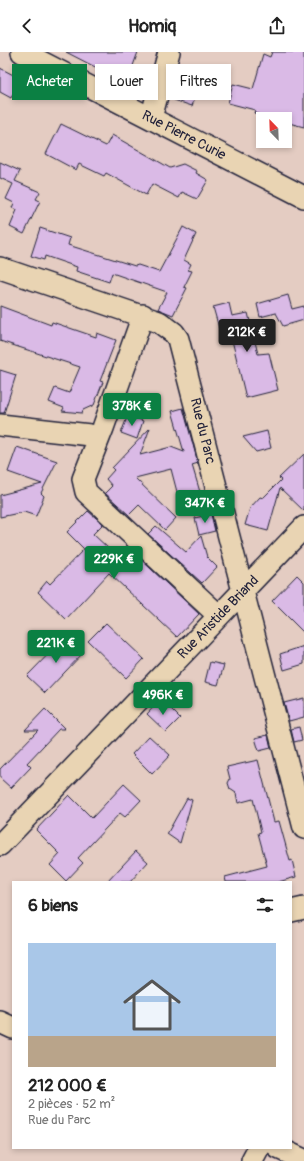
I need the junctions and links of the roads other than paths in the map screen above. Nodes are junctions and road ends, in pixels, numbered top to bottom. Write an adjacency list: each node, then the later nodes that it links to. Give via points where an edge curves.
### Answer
1 (22, 52): 3 (street, Rue Pierre Curie)
2 (170, 52): 3 (street)
3 (152, 118): 4 (street, Rue Pierre Curie)
4 (304, 196)
5 (0, 268): 6 (street, Rue du Parc)
6 (143, 315): 8 (street); 10 (street, Rue du Parc, via 167,327 180,344)
7 (0, 425): 8 (street)
8 (99, 438): 11 (street, via 83,479 86,492)
9 (304, 528): 10 (street, Rue Aristide Briand)
10 (244, 590): 11 (street, Rue Aristide Briand); 12 (street, Rue du Parc)
11 (219, 616): 13 (street, Rue Aristide Briand)
12 (304, 828)
13 (0, 845)
14 (304, 908): 15 (street)
15 (292, 911)
16 (0, 1022): 17 (street)
17 (12, 1028)
18 (258, 1149): 21 (street)
19 (280, 1149): 20 (street)
20 (304, 1160)
21 (252, 1161)

